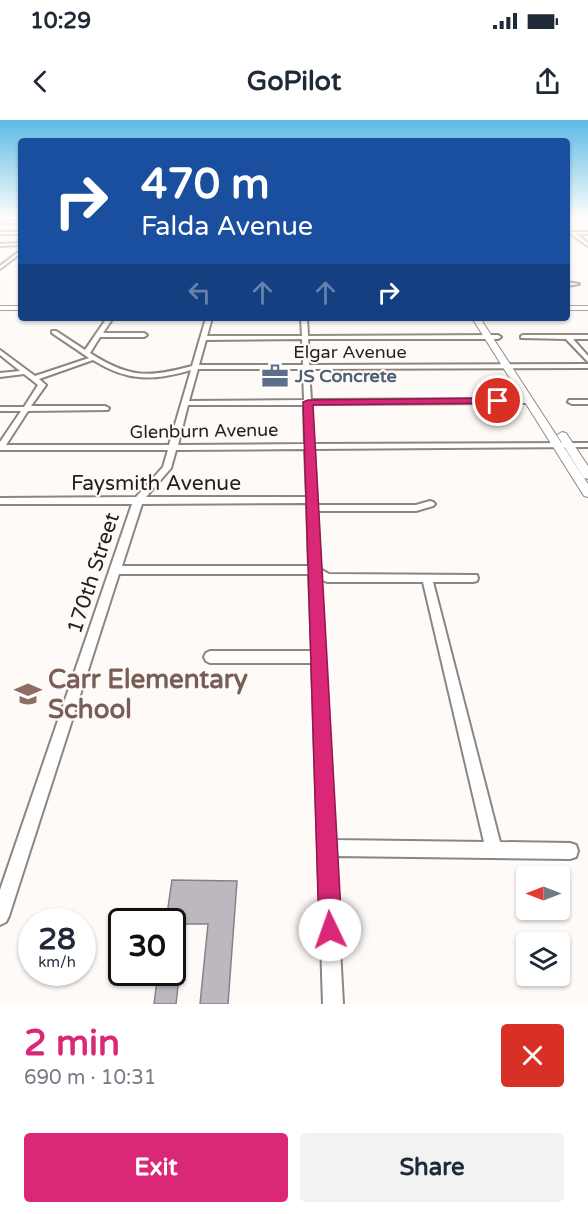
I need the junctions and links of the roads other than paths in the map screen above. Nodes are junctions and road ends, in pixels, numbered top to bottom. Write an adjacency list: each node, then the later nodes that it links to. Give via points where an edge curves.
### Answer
1 (570, 284): 2 (street)
2 (576, 284)
3 (0, 308): 6 (main road)
4 (570, 308): 5 (main road)
5 (588, 308)
6 (18, 309)
7 (108, 321): 13 (street)
8 (208, 321): 19 (street, 170th Street)
9 (304, 321): 20 (street)
10 (479, 321): 15 (main road)
11 (486, 321): 15 (main road)
12 (54, 332): 22 (street, Elgar Avenue)
13 (99, 335): 14 (street); 22 (street)
14 (144, 335)
15 (493, 337): 20 (street); 25 (main road)
16 (523, 337): 17 (street)
17 (568, 337): 18 (street); 24 (street)
18 (588, 337)
19 (204, 338): 20 (street); 28 (street, 170th Street)
20 (305, 338): 27 (street)
21 (0, 352): 29 (street)
22 (87, 352): 23 (street, Elgar Avenue)
23 (94, 358): 28 (street, Elgar Avenue, via 115,372 131,376 175,374); 31 (street)
24 (588, 360)
25 (512, 366): 26 (street, Elgar Avenue); 27 (street, Elgar Avenue); 32 (main road); 40 (main road)
26 (588, 366)
27 (307, 367): 28 (street, Elgar Avenue); 33 (street)
28 (196, 368): 36 (street, 170th Street)
29 (26, 372): 30 (street); 31 (street)
30 (0, 375)
31 (35, 378): 39 (street, via 42,385)
32 (529, 401): 33 (street); 40 (main road)
33 (308, 402): 36 (street); 42 (street)
34 (572, 402): 35 (street)
35 (588, 402)
36 (185, 403): 43 (street, 170th Street)
37 (105, 408): 39 (street)
38 (0, 410): 39 (street)
39 (27, 410): 44 (street)
40 (563, 445): 41 (street, Glenburn Avenue); 42 (street, Glenburn Avenue); 45 (main road); 46 (main road)
41 (588, 445)
42 (310, 446): 43 (street, Glenburn Avenue); 49 (street)
43 (174, 447): 44 (street, Glenburn Avenue); 48 (street, 170th Street, via 164,473)
44 (0, 448)
45 (588, 475)
46 (588, 494)
47 (0, 501): 48 (street, Faysmith Avenue)
48 (138, 501): 49 (street, Faysmith Avenue); 51 (street, 170th Street)
49 (312, 504): 50 (street, Faysmith Avenue, via 416,508); 52 (street)
50 (430, 504)
51 (115, 570): 52 (street); 60 (street, 170th Street)
52 (315, 571): 53 (street, via 327,578); 56 (street)
53 (427, 578): 54 (street); 58 (street)
54 (473, 578)
55 (210, 657): 56 (street)
56 (318, 657): 57 (street)
57 (327, 848): 58 (street); 61 (street)
58 (494, 850): 59 (street)
59 (570, 851)
60 (0, 916)
61 (333, 1004)

